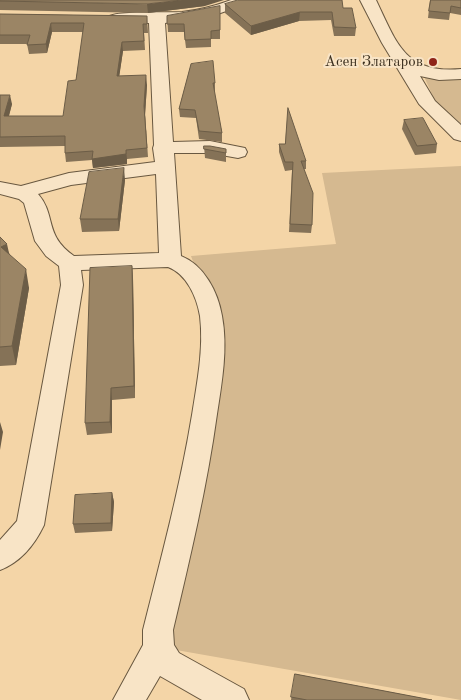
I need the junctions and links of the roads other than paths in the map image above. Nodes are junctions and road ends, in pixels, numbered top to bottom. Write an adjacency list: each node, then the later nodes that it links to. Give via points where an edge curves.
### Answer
1 (119, 0): 5 (street)
2 (244, 0): 6 (street, via 197,16)
3 (368, 0): 7 (street)
4 (102, 18): 5 (street)
5 (120, 18): 6 (street)
6 (157, 18): 10 (street)
7 (404, 62): 8 (street, via 422,72); 9 (street, via 428,104)
8 (461, 74)
9 (461, 135)
10 (162, 148): 11 (street, via 210,148); 12 (street)
11 (238, 152)
12 (164, 167): 13 (street); 14 (street)
13 (11, 190): 15 (street, via 32,198 46,242)
14 (170, 260): 15 (street); 17 (street, via 181,264 202,286 212,316 212,367 195,478 158,630)
15 (69, 263): 16 (street, via 72,285 30,525 18,542)
16 (0, 557)
17 (159, 647): 18 (street); 19 (street, via 168,664)
18 (129, 700)
19 (233, 700)

